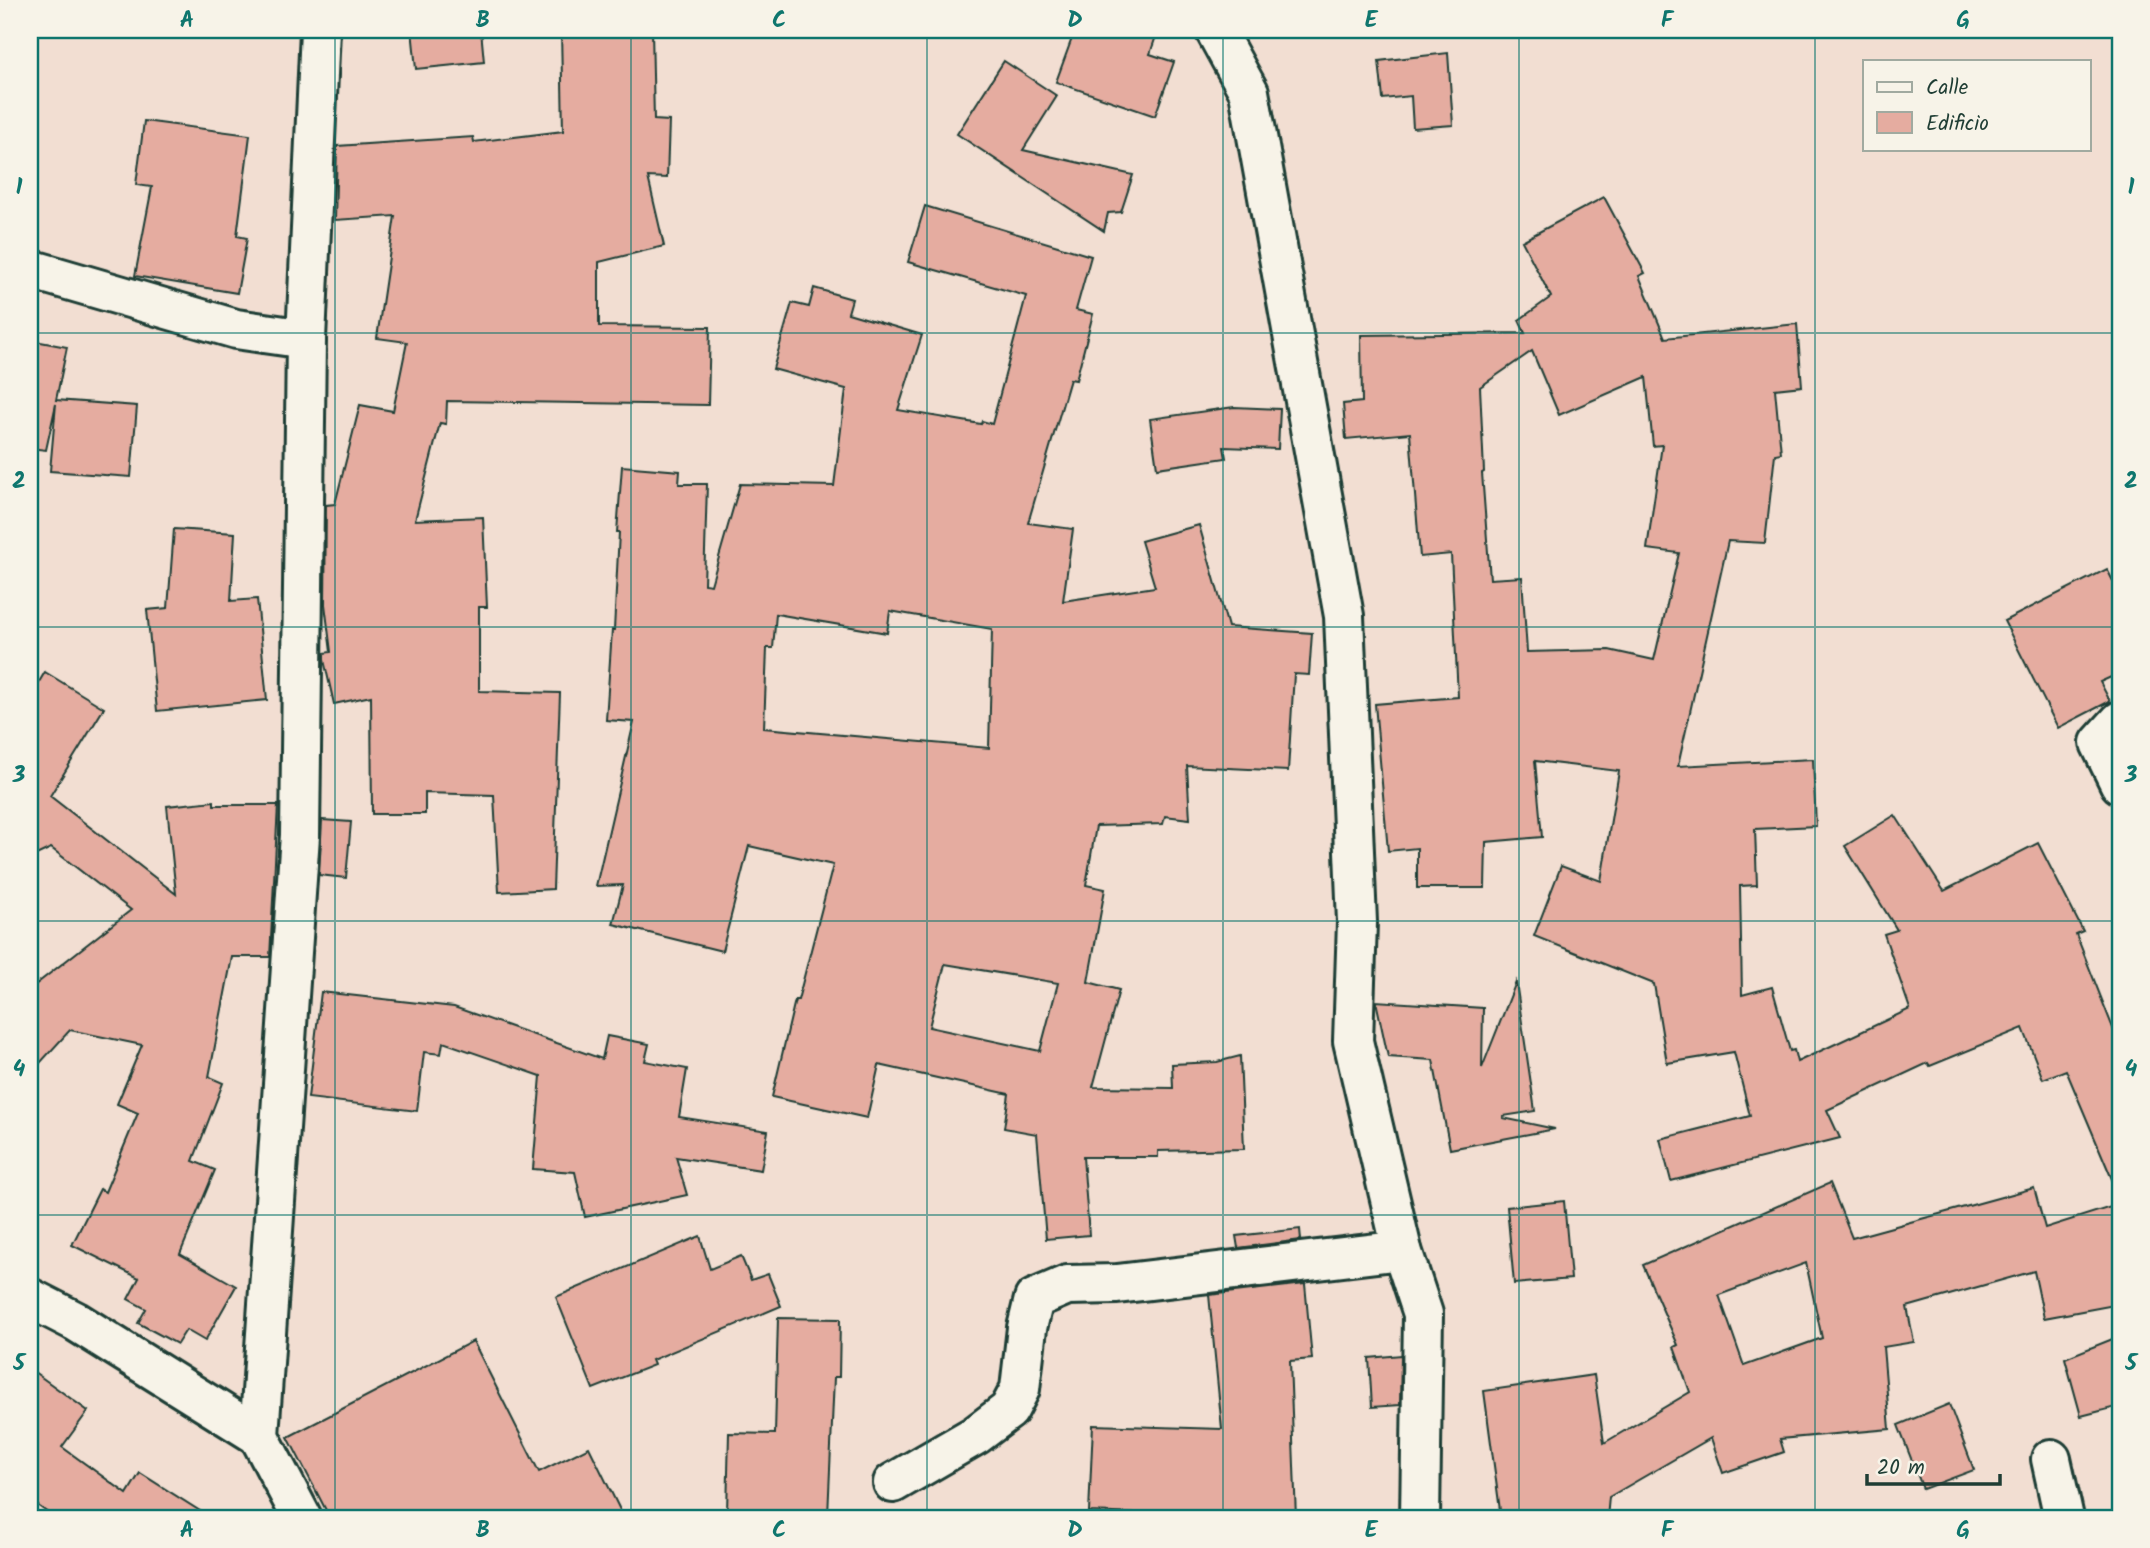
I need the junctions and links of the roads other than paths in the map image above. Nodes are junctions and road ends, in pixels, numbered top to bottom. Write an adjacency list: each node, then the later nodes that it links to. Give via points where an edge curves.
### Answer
1 (320, 30): 4 (street)
2 (1215, 30): 7 (street, via 1249,92 1344,616 1357,922 1353,1041)
3 (30, 269): 4 (street, via 236,329)
4 (306, 340): 9 (street, via 300,835)
5 (2120, 721): 6 (street, via 2100,743)
6 (2120, 784)
7 (1402, 1250): 11 (street, via 1117,1284 1068,1285 1034,1299 1020,1389 1009,1410 976,1435); 13 (street, via 1423,1314)
8 (30, 1298): 9 (street, via 75,1321)
9 (259, 1436): 12 (street)
10 (2051, 1459): 14 (street)
11 (893, 1483)
12 (302, 1518)
13 (1420, 1518)
14 (2064, 1518)

